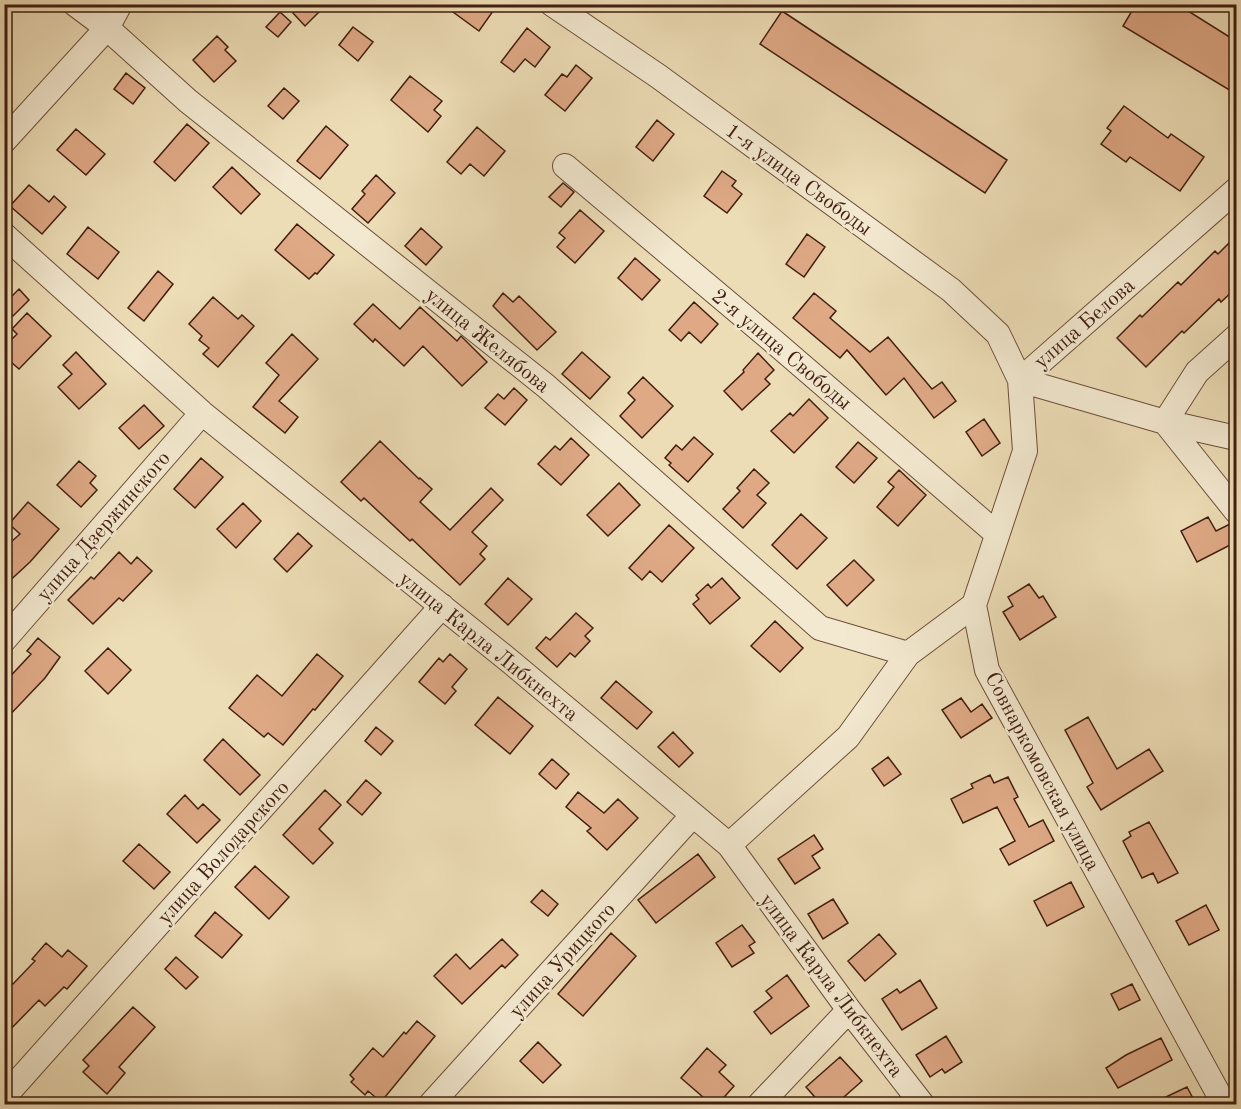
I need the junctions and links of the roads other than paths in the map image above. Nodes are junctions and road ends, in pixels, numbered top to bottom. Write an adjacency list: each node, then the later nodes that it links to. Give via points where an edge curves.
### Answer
1 (75, 4): 4 (street, улица Желябова)
2 (120, 4): 4 (street)
3 (552, 4): 10 (street, 1-я улица Свободы, via 658,76 951,290 998,334)
4 (106, 28): 5 (street); 19 (street, улица Желябова, via 189,101 546,386 820,628)
5 (4, 141)
6 (565, 166): 15 (street, 2-я улица Свободы)
7 (1236, 190): 10 (street, улица Белова)
8 (4, 236): 11 (street, улица Карла Либкнехта)
9 (1236, 337): 12 (street, via 1197,372)
10 (1020, 380): 12 (street, улица Белова); 15 (street, Совнаркомовская улица, via 1025,451)
11 (202, 413): 17 (street, улица Карла Либкнехта); 18 (street, улица Дзержинского)
12 (1165, 422): 13 (street, улица Белова); 14 (street)
13 (1236, 438)
14 (1236, 511)
15 (997, 534): 16 (street, Совнаркомовская улица)
16 (974, 605): 19 (street); 27 (street, Совнаркомовская улица, via 987,670)
17 (442, 606): 20 (street, улица Карла Либкнехта); 23 (street, улица Володарского)
18 (4, 640)
19 (908, 654): 21 (street, via 848,737)
20 (693, 815): 21 (street, улица Карла Либкнехта); 24 (street, улица Урицкого)
21 (729, 844): 22 (street, улица Карла Либкнехта)
22 (849, 1010): 25 (street); 26 (street, улица Карла Либкнехта)
23 (4, 1097)
24 (431, 1104)
25 (760, 1104)
26 (922, 1104)
27 (1224, 1104)

